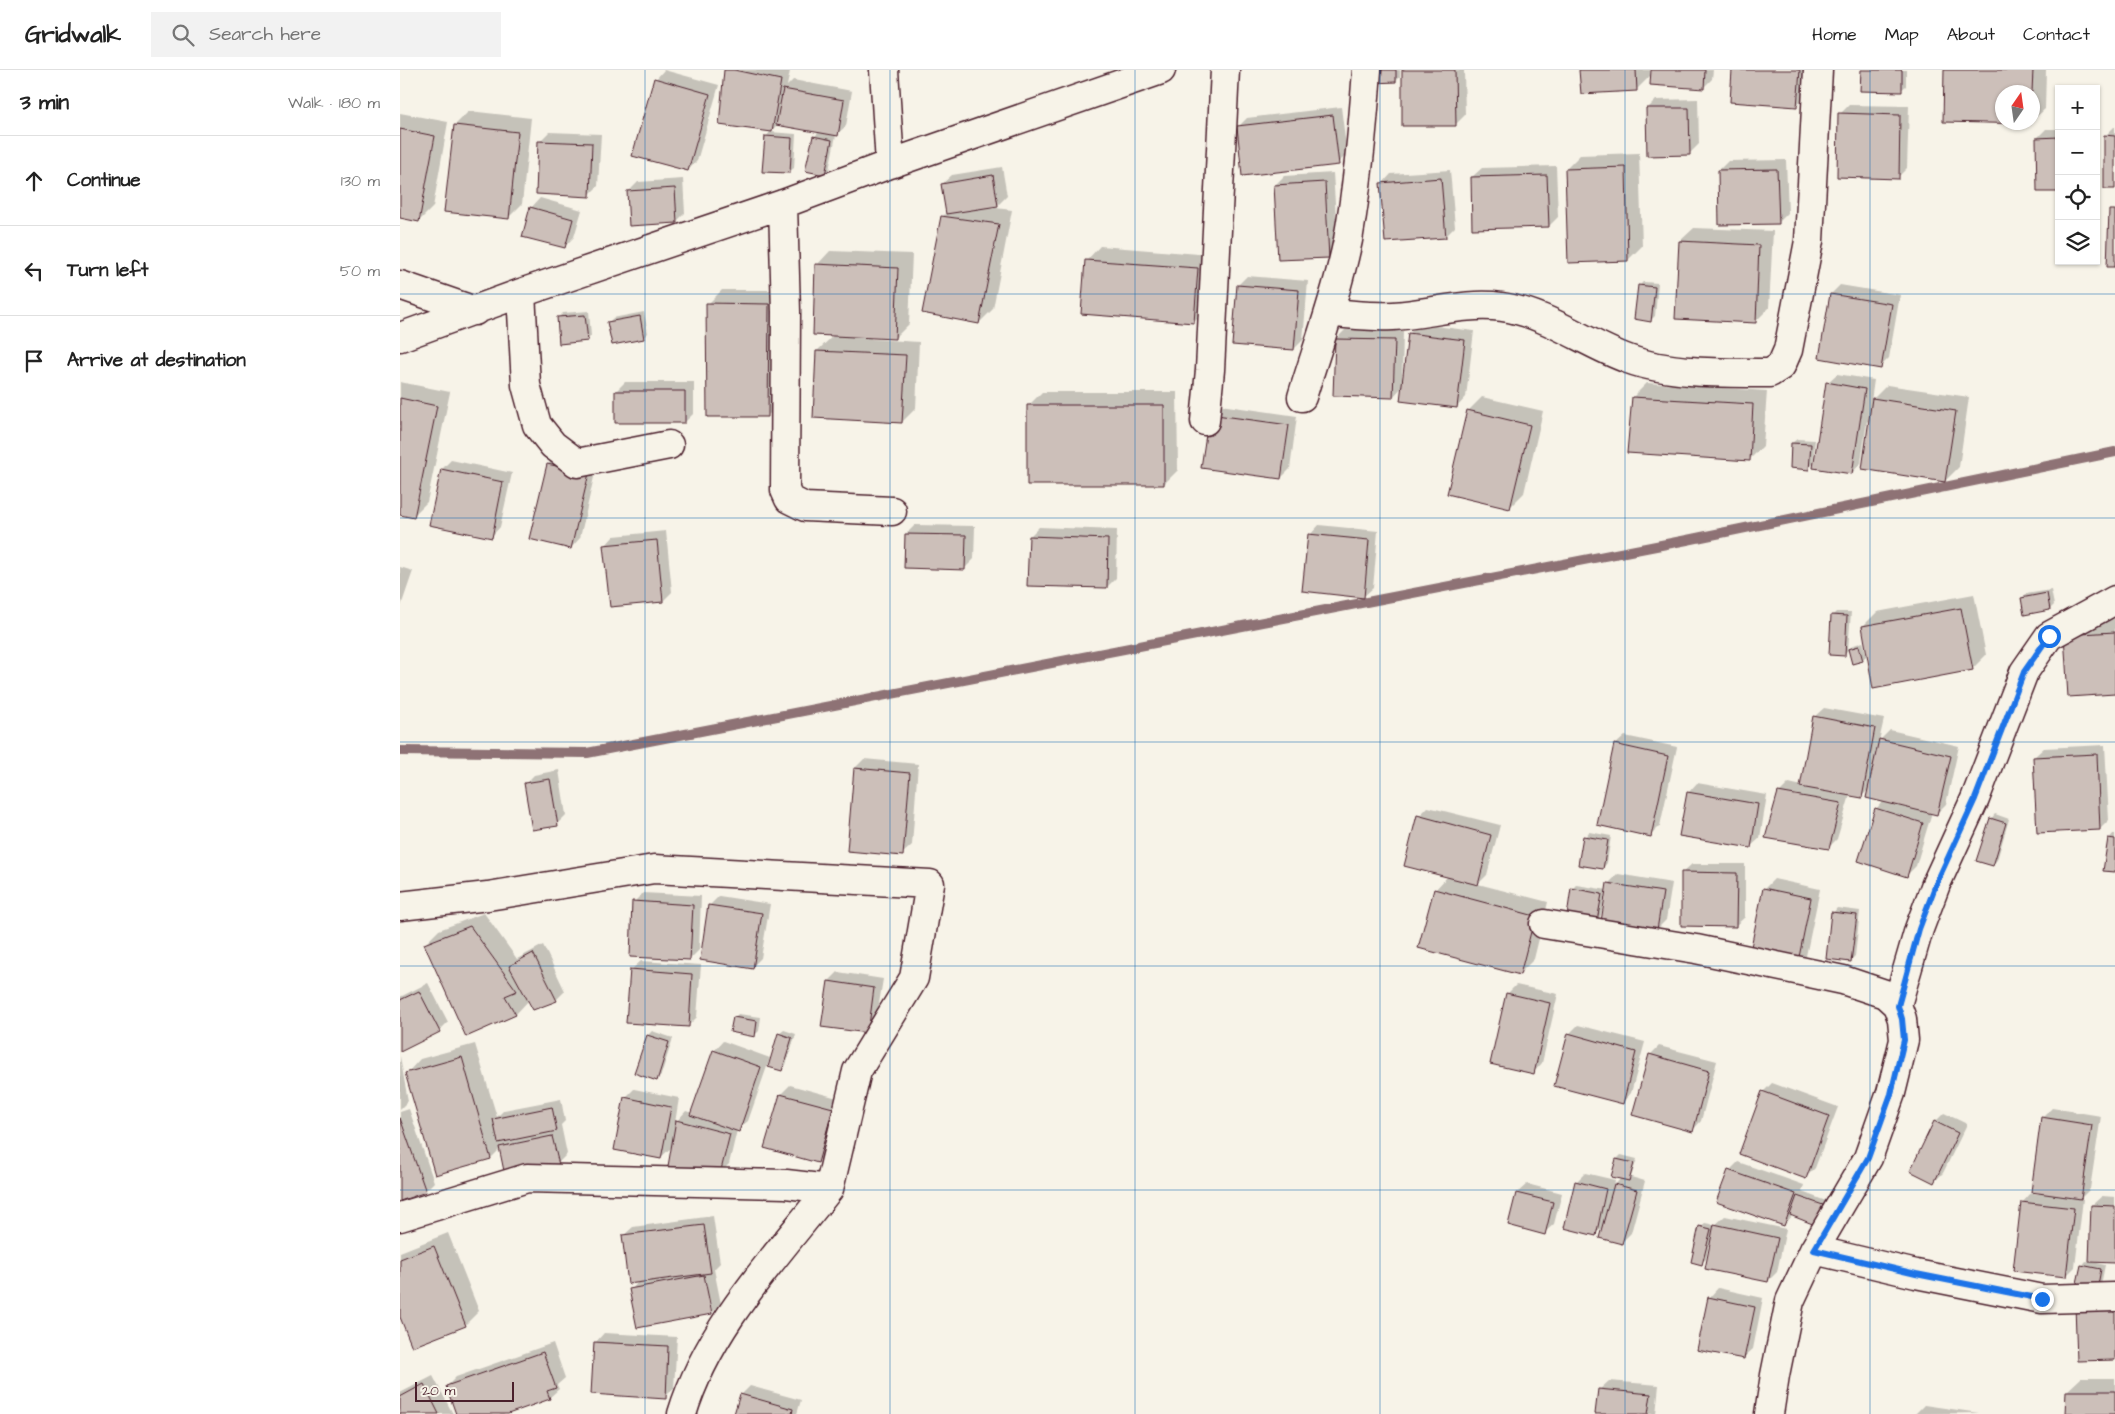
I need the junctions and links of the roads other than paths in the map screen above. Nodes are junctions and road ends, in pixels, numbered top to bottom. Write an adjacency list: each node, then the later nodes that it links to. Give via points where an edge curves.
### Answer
1 (884, 70): 6 (street)
2 (1161, 70): 6 (street)
3 (1225, 70): 14 (street)
4 (1367, 70): 11 (street, via 1362,151 1347,242)
5 (1818, 70): 11 (street, via 1809,241 1788,350 1781,366 1770,374 1667,369 1630,360 1528,313 1502,307 1476,306 1394,316)
6 (890, 164): 7 (street)
7 (783, 204): 9 (street); 16 (street, via 785,490 789,499 805,507)
8 (400, 285): 10 (street)
9 (521, 293): 10 (street); 15 (street, via 526,385 537,425 553,445 577,463)
10 (475, 311): 12 (street)
11 (1329, 312): 13 (street)
12 (400, 337)
13 (1302, 397)
14 (1205, 421)
15 (669, 445)
16 (892, 511)
17 (2115, 600): 20 (street, via 2049,636 2024,672 1975,799 1919,929)
18 (400, 906): 21 (street, via 488,896 654,869 930,884 914,978 857,1071)
19 (1544, 924): 20 (street, via 1696,949 1843,980 1885,994)
20 (1898, 1006): 23 (street, via 1904,1040 1891,1094 1868,1158)
21 (829, 1189): 22 (street, via 786,1184 527,1178); 25 (street, via 742,1300 710,1347)
22 (400, 1217)
23 (1814, 1250): 24 (street, via 2042,1299); 26 (street, via 1790,1301)
24 (2115, 1297)
25 (682, 1414)
26 (1769, 1414)

